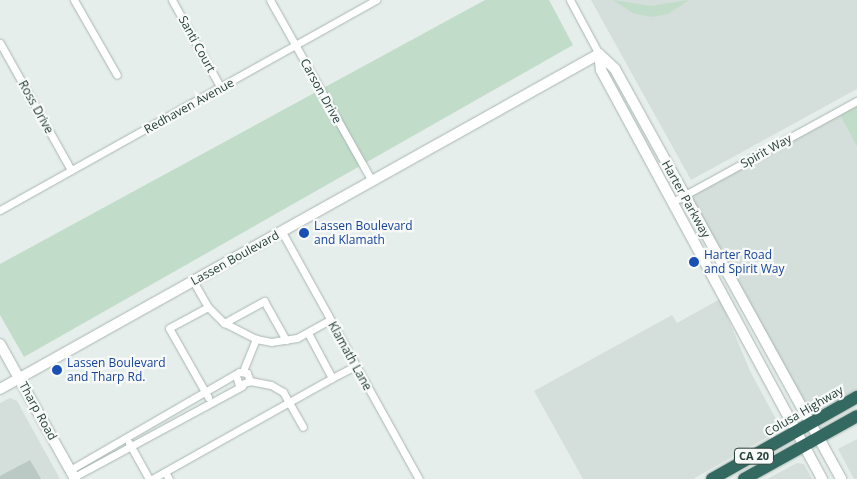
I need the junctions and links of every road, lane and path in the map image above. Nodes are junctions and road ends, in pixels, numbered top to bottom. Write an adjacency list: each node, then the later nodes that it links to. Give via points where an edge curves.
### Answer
1 (74, 0): 9 (street)
2 (172, 0): 10 (street, Santi Court)
3 (270, 0): 7 (street, Carson Drive)
4 (376, 0): 7 (street, Redhaven Avenue)
5 (570, 0): 8 (street, Harter Parkway)
6 (0, 43): 12 (street, Ross Drive)
7 (296, 46): 10 (street, Redhaven Avenue); 13 (street, Carson Drive)
8 (599, 54): 13 (street, Lassen Boulevard); 14 (street, Harter Parkway, via 615,69); 15 (street, Harter Parkway, via 601,70)
9 (117, 75)
10 (221, 88): 12 (street, Redhaven Avenue)
11 (857, 101): 14 (street, Spirit Way)
12 (71, 170): 16 (street, Redhaven Avenue)
13 (372, 182): 17 (street, Lassen Boulevard)
14 (685, 196): 15 (street, Spirit Way); 39 (street, Harter Parkway)
15 (674, 201): 41 (street, Harter Parkway)
16 (0, 210)
17 (282, 232): 18 (street, Lassen Boulevard); 20 (street, Klamath Lane)
18 (193, 281): 19 (street); 29 (street, Lassen Boulevard)
19 (208, 307): 21 (street); 34 (street, via 169,328)
20 (330, 320): 22 (street); 26 (street, Klamath Lane)
21 (224, 323): 23 (street); 24 (street, via 264,301)
22 (308, 333): 24 (street); 30 (street)
23 (256, 339): 24 (street); 27 (street)
24 (286, 340)
25 (0, 344): 29 (street, Tharp Road)
26 (356, 366): 30 (street); 50 (street, Klamath Lane)
27 (243, 371): 28 (street); 31 (street, via 249,374)
28 (236, 376): 32 (street); 34 (street)
29 (19, 378): 33 (street, Lassen Boulevard); 47 (street, Tharp Road)
30 (332, 378): 37 (street)
31 (250, 381): 32 (street); 37 (street, via 277,387)
32 (242, 386): 36 (street)
33 (0, 389)
34 (206, 394): 36 (street); 42 (street)
35 (857, 397): 39 (highway, Colusa Highway / CA 20)
36 (211, 401): 44 (street)
37 (289, 402): 40 (street); 46 (street)
38 (857, 416): 43 (highway, CA 20)
39 (810, 423): 41 (highway, Colusa Highway / CA 20); 43 (street, Harter Parkway)
40 (303, 427)
41 (796, 432): 45 (street, Harter Parkway); 51 (highway, Colusa Highway / CA 20)
42 (126, 438): 44 (street); 47 (street)
43 (818, 438): 45 (highway, CA 20); 54 (street, Harter Parkway)
44 (131, 446): 47 (street); 48 (street)
45 (803, 446): 52 (highway, CA 20); 53 (street, Harter Parkway)
46 (165, 472): 48 (street); 49 (street)
47 (73, 475)
48 (151, 479)
49 (169, 479)
50 (419, 479)
51 (712, 479)
52 (744, 479)
53 (822, 479)
54 (841, 479)

